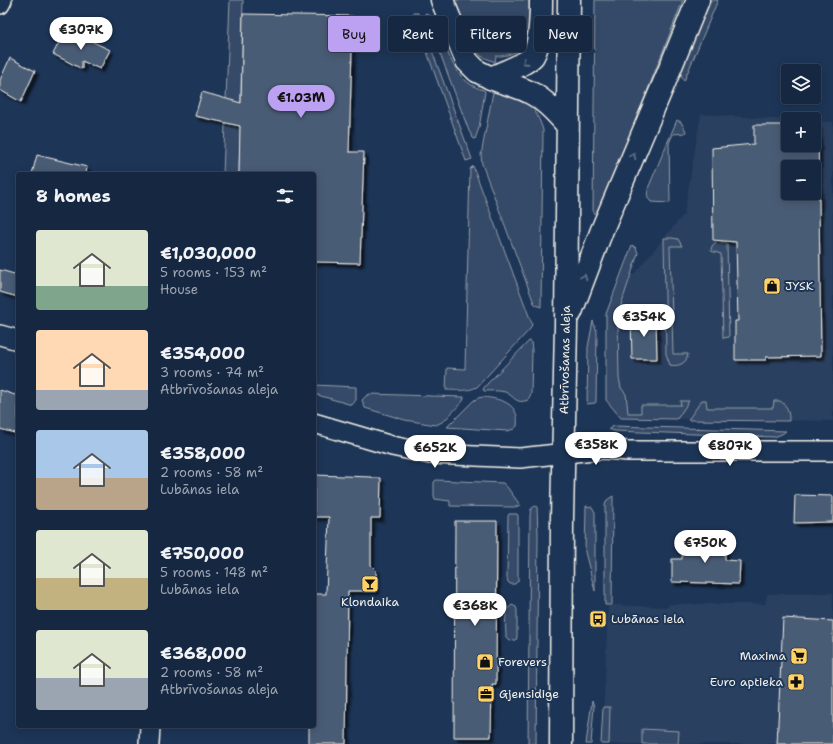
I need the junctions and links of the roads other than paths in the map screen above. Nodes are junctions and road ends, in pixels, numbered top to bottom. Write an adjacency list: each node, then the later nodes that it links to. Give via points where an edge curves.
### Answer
1 (2, 0): 6 (street)
2 (442, 0): 7 (main road, via 467,61)
3 (541, 0): 7 (main road, one-way to 7, via 538,44 532,56)
4 (569, 0): 8 (main road, Atbrīvošanas aleja)
5 (698, 0): 9 (main road, one-way to 5, via 602,230)
6 (0, 4)
7 (491, 78): 8 (main road, via 535,95 554,110)
8 (567, 125): 9 (main road, Atbrīvošanas aleja)
9 (566, 326): 14 (main road, Atbrīvošanas aleja)
10 (0, 335): 11 (street)
11 (16, 339)
12 (316, 424): 14 (street, via 392,446 430,454 520,458)
13 (833, 451): 14 (street, via 603,449)
14 (563, 454): 17 (main road, Atbrīvošanas aleja)
15 (150, 728): 16 (street)
16 (149, 744)
17 (561, 744)

